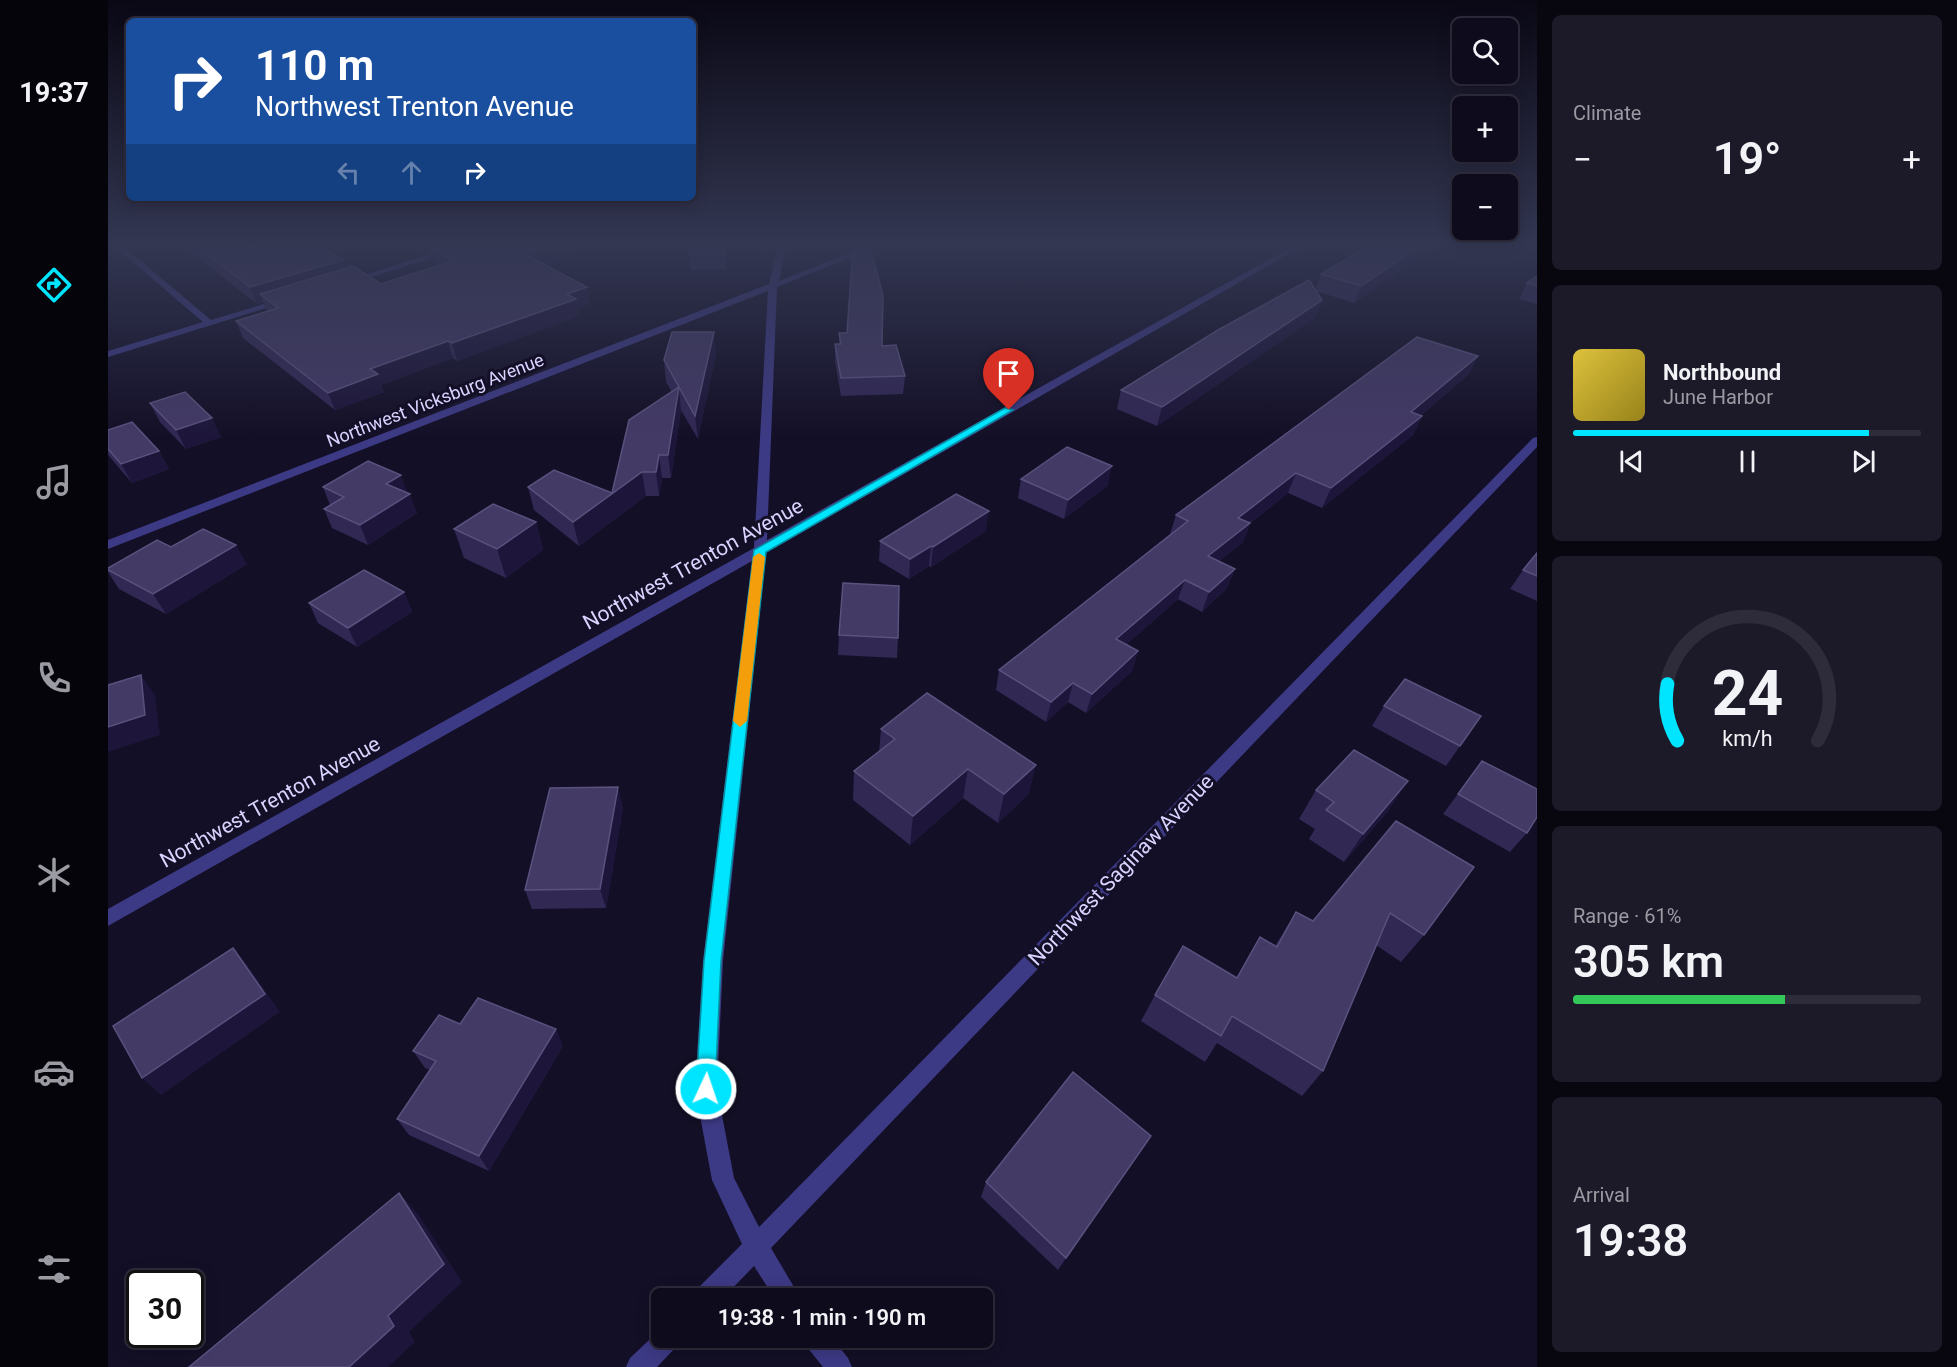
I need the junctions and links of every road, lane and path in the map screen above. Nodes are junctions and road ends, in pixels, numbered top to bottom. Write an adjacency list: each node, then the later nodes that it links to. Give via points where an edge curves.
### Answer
1 (193, 310): 6 (street)
2 (254, 310): 6 (street)
3 (712, 310): 9 (street, Northwest Vicksburg Avenue)
4 (772, 310): 10 (street)
5 (1186, 310): 10 (street, Northwest Trenton Avenue)
6 (209, 323): 7 (street)
7 (108, 354)
8 (1537, 440): 12 (street, Northwest Saginaw Avenue)
9 (108, 545)
10 (760, 550): 11 (street, Northwest Trenton Avenue); 12 (street, via 713,961 706,1089 723,1180)
11 (108, 918)
12 (756, 1247): 13 (street, Northwest Saginaw Avenue); 14 (street)
13 (716, 1288)
14 (782, 1288)
15 (657, 1348): 17 (street)
16 (824, 1348): 18 (street)
17 (639, 1367)
18 (839, 1367)

